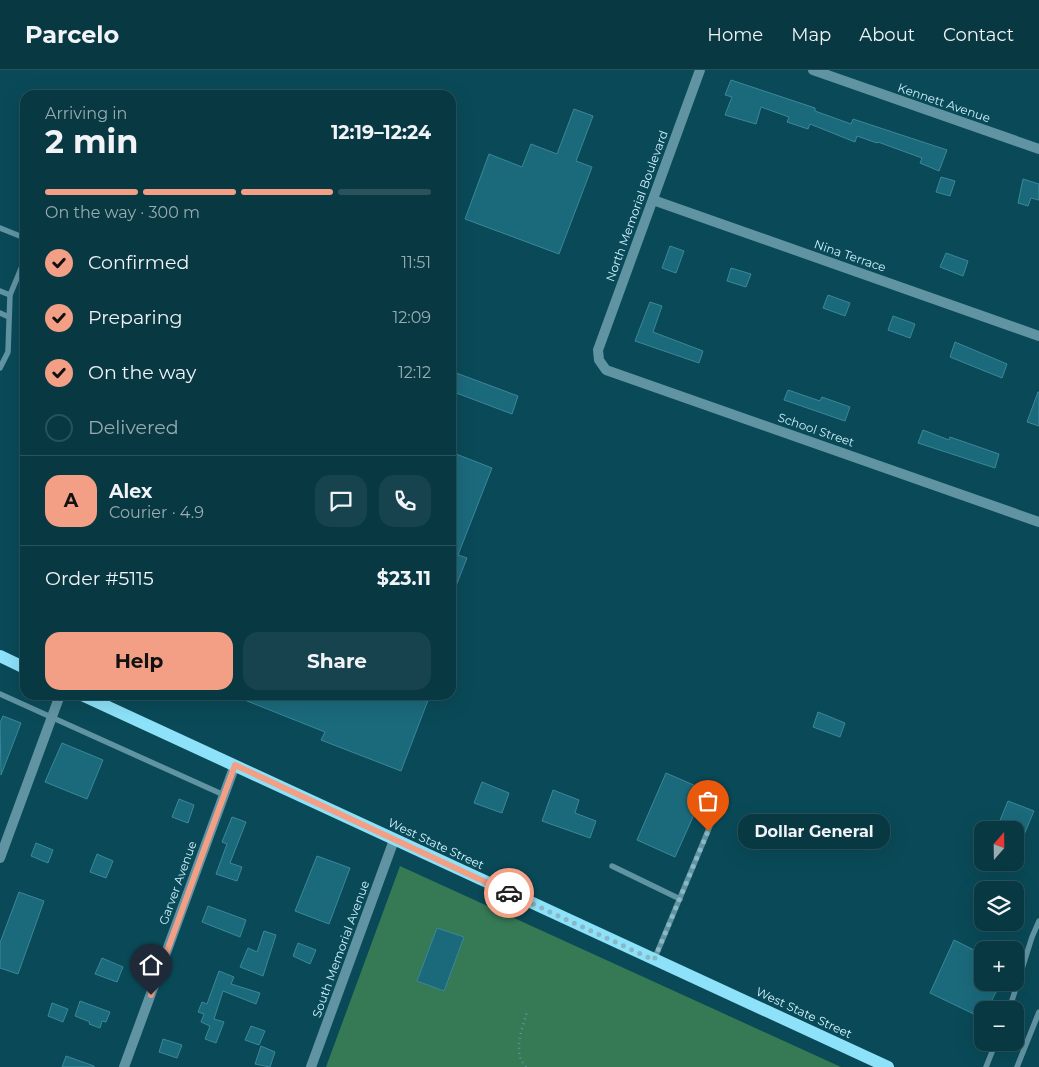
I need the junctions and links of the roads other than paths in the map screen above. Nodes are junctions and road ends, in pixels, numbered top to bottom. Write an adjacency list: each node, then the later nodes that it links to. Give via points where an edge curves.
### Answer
1 (700, 70): 4 (street, North Memorial Boulevard)
2 (813, 70): 3 (street, Kennett Avenue)
3 (1039, 150)
4 (653, 200): 12 (street, Nina Terrace); 13 (street, North Memorial Boulevard)
5 (0, 228): 6 (lane)
6 (20, 236)
7 (20, 271): 9 (lane)
8 (0, 291): 9 (lane)
9 (10, 295): 11 (lane)
10 (0, 313): 11 (lane)
11 (9, 317): 14 (lane, via 8,352)
12 (1039, 336)
13 (598, 350): 15 (street, School Street, via 599,360 606,370)
14 (0, 368)
15 (1039, 522)
16 (0, 656): 17 (main road)
17 (20, 666)
18 (0, 694): 21 (lane)
19 (58, 700): 21 (street)
20 (93, 700): 22 (main road, West State Street)
21 (52, 717): 23 (lane); 26 (street)
22 (235, 765): 23 (street, Garver Avenue); 25 (main road, West State Street)
23 (224, 796): 34 (street, Garver Avenue)
24 (716, 814): 28 (lane)
25 (394, 840): 30 (main road, West State Street); 35 (street, South Memorial Avenue)
26 (0, 858)
27 (612, 866): 28 (lane)
28 (680, 899): 30 (lane)
29 (1039, 921): 31 (lane)
30 (654, 960): 36 (main road, West State Street)
31 (1012, 1001)
32 (1039, 1012): 38 (lane)
33 (992, 1051): 37 (lane)
34 (124, 1067)
35 (311, 1067)
36 (888, 1067)
37 (986, 1067)
38 (1017, 1067)

